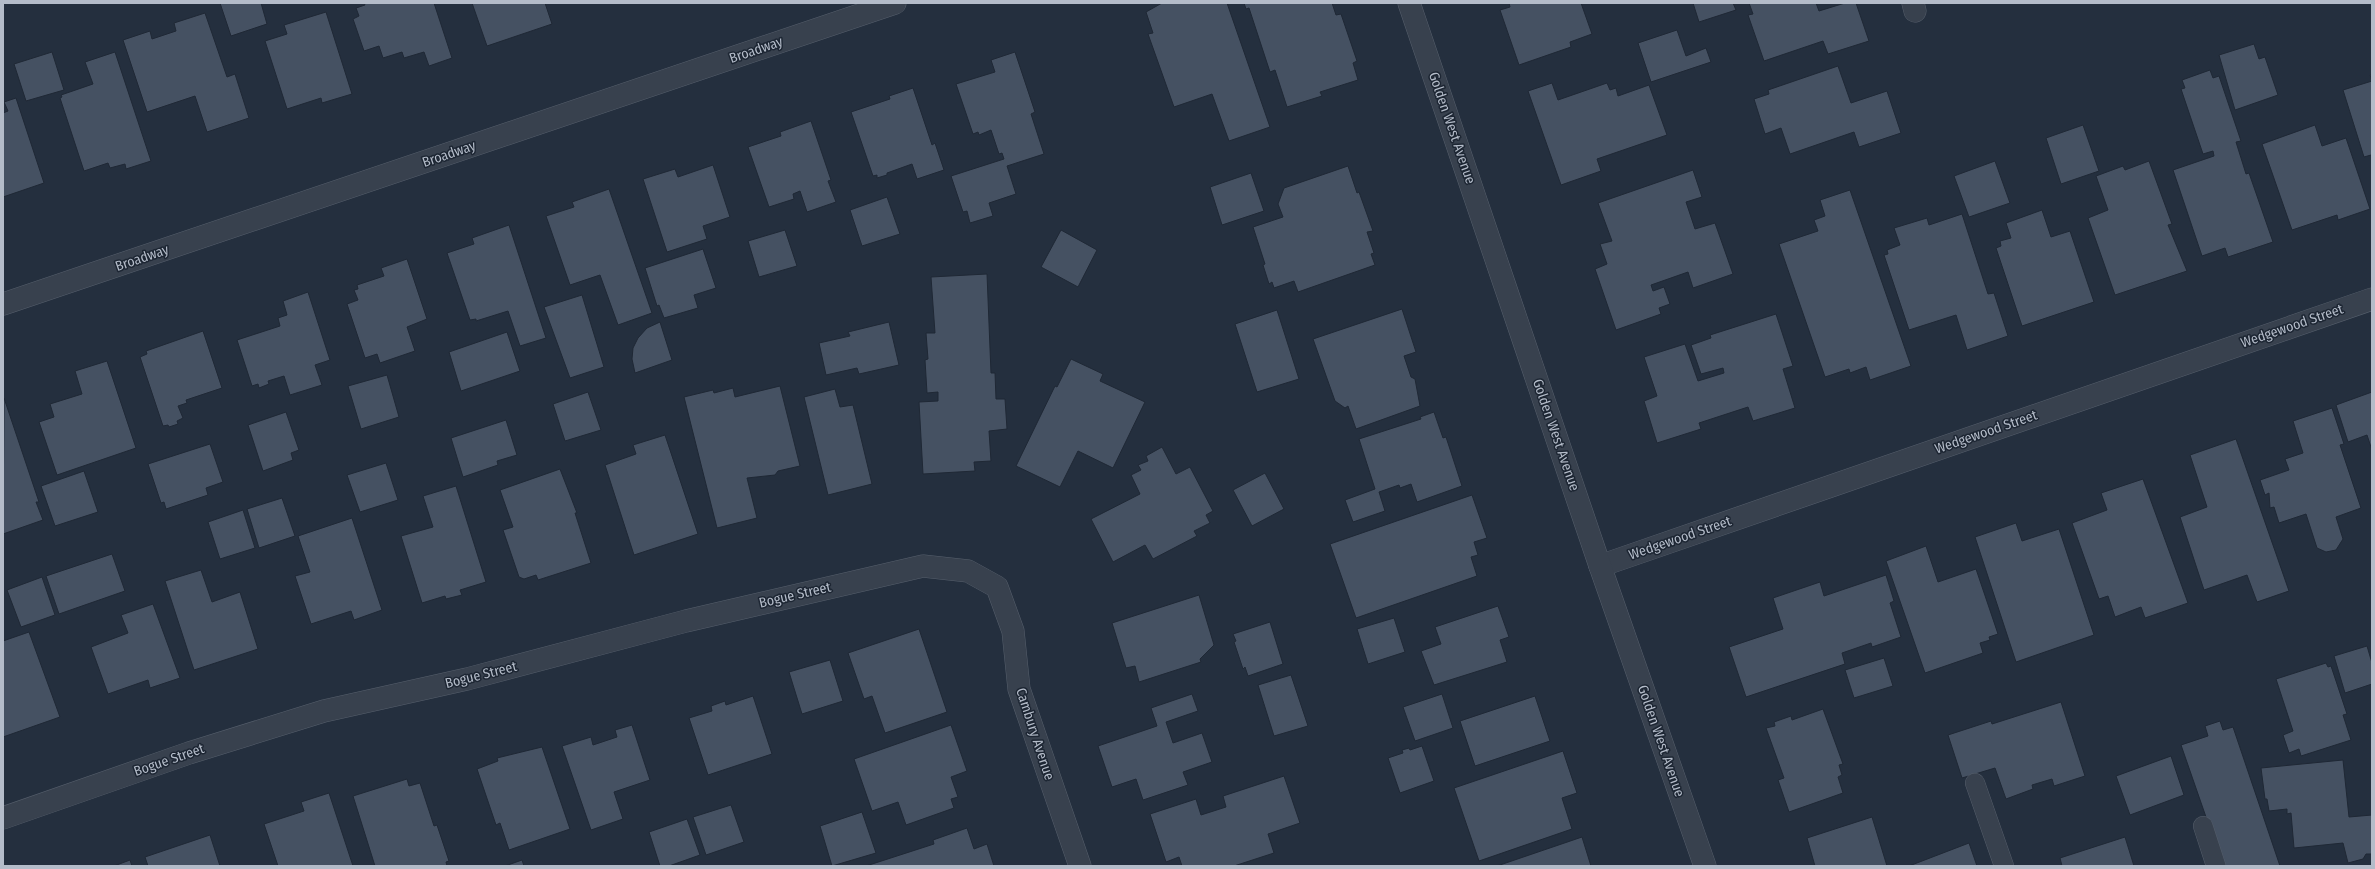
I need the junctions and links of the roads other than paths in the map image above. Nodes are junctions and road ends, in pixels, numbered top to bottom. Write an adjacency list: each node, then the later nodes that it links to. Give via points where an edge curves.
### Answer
1 (895, 3): 4 (street, Broadway)
2 (1409, 3): 5 (street, Golden West Avenue)
3 (2372, 299): 5 (street, Wedgewood Street)
4 (3, 304)
5 (1600, 566): 11 (street, Golden West Avenue)
6 (968, 571): 8 (street, Bogue Street, via 923,566 686,621 467,679 324,711 189,752); 10 (street, Cambury Avenue, via 997,587 1013,631 1019,689)
7 (1975, 784): 12 (lane)
8 (3, 818)
9 (2203, 826): 13 (lane)
10 (1080, 866)
11 (1705, 866)
12 (2004, 866)
13 (2216, 866)

